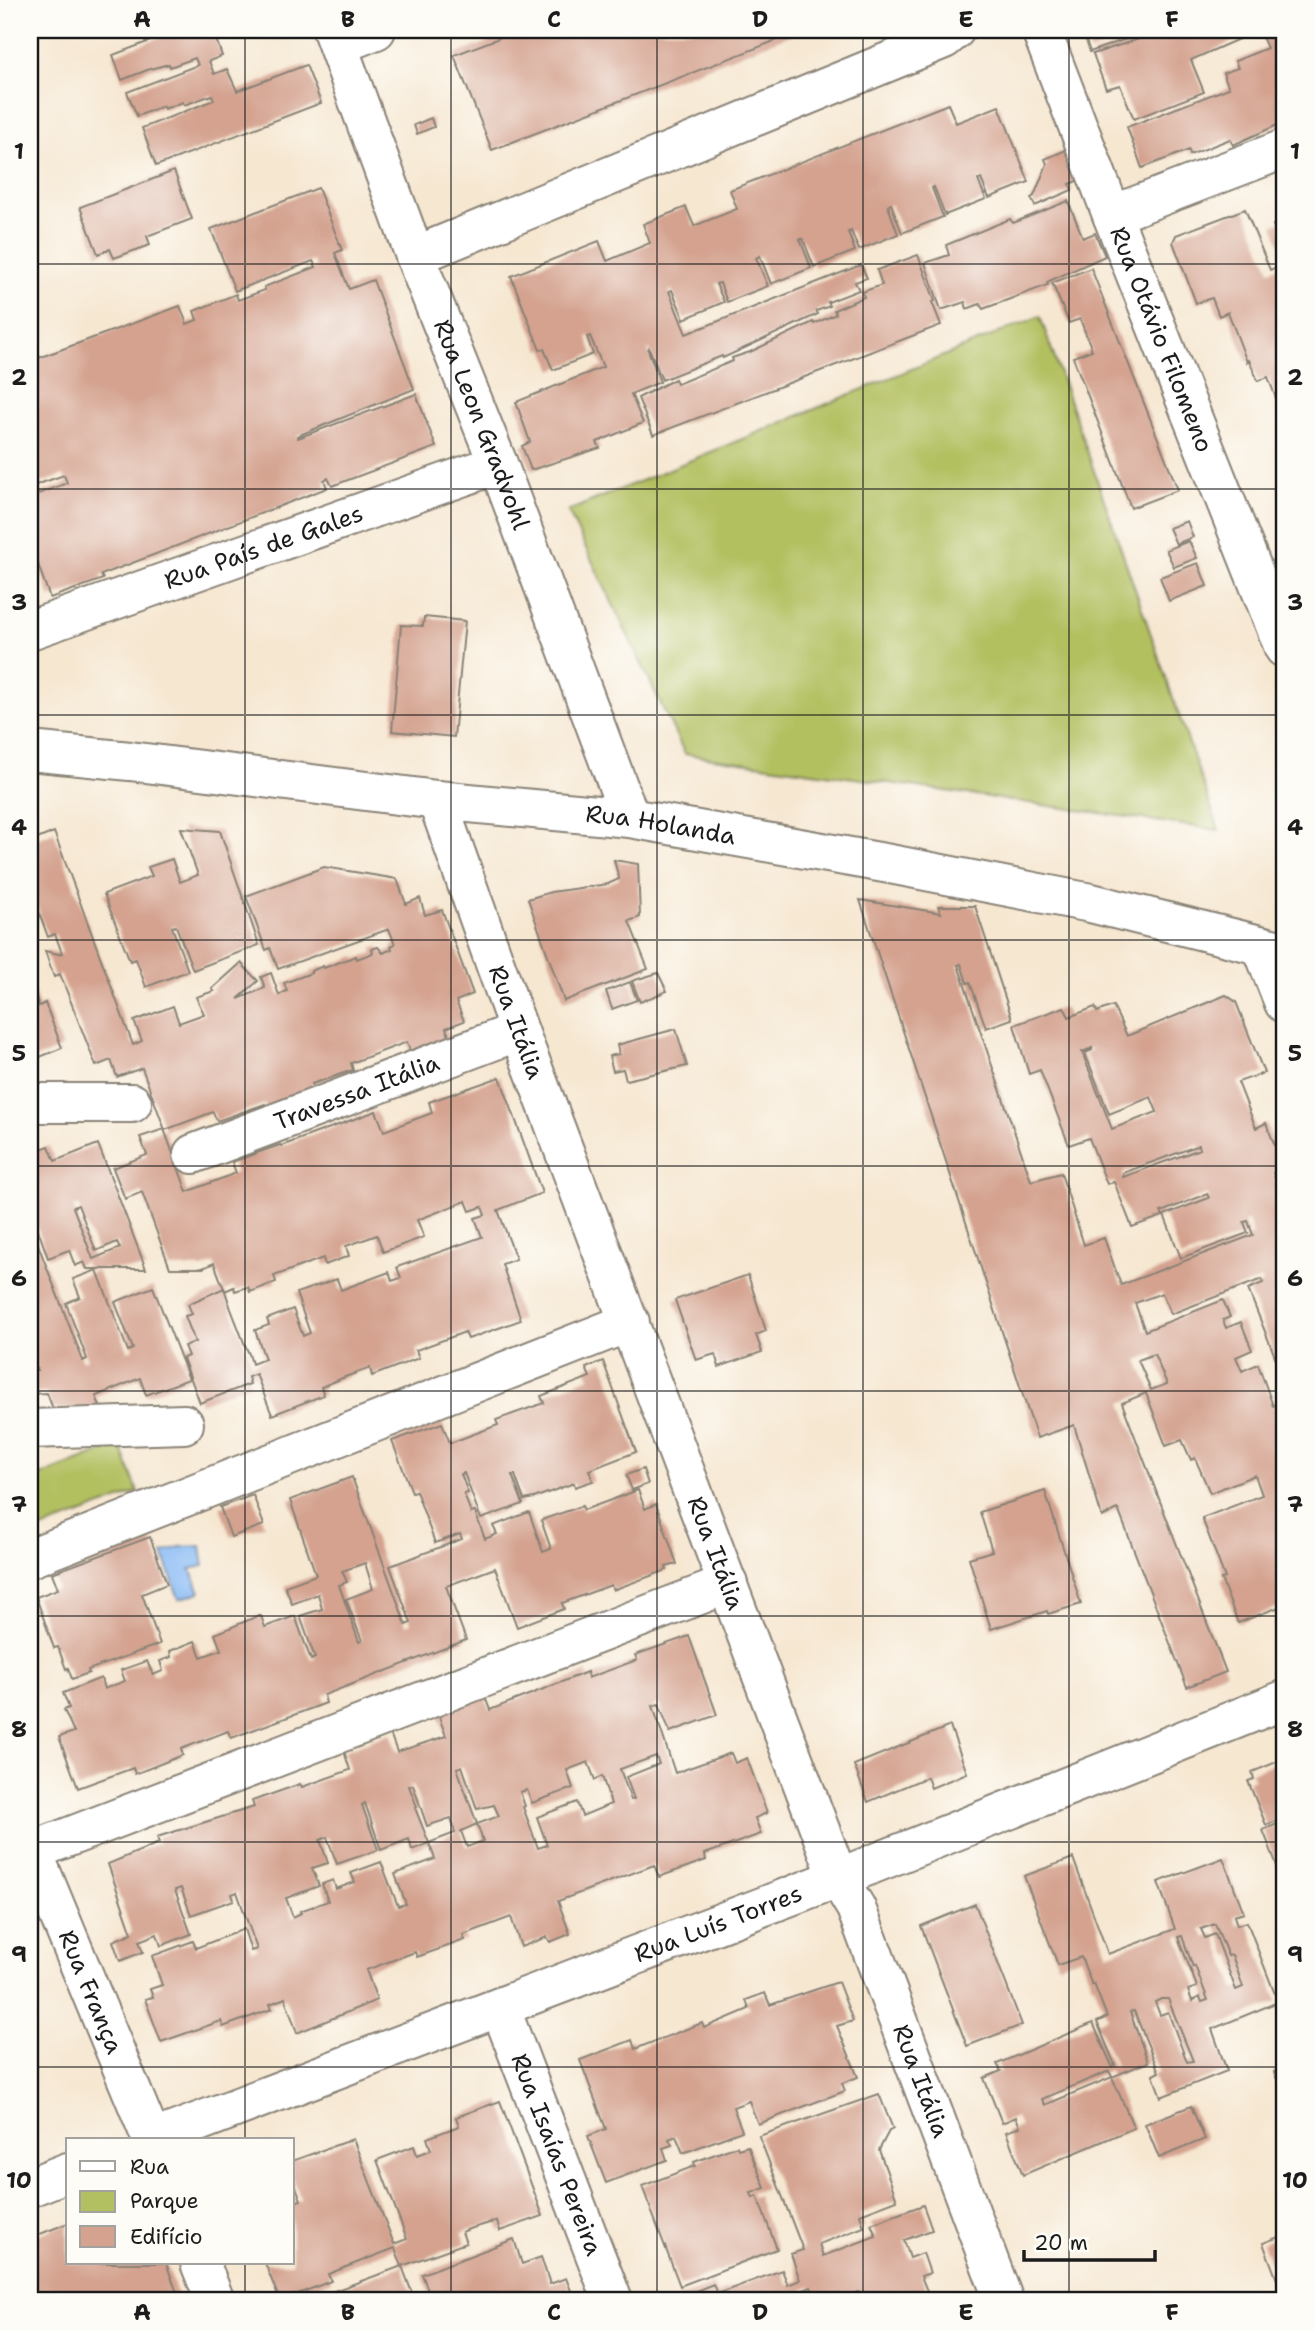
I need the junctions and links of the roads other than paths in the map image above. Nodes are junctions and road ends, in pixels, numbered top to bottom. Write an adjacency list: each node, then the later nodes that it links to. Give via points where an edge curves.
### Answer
1 (376, 30): 4 (street)
2 (955, 30): 7 (street, via 944,39)
3 (1041, 30): 6 (street, Rua Otávio Filomeno)
4 (335, 37): 7 (street, Rua Leon Gradvohl)
5 (1284, 149): 6 (street)
6 (1112, 215): 10 (street, Rua Otávio Filomeno)
7 (415, 256): 8 (street, Rua Leon Gradvohl)
8 (498, 464): 9 (street, Rua País de Gales); 13 (street, Rua Leon Gradvohl)
9 (30, 631)
10 (1284, 648)
11 (30, 751): 12 (street, Rua Holanda)
12 (437, 800): 13 (street, Rua Holanda); 16 (street, Rua Itália)
13 (630, 818): 14 (street, Rua Holanda, via 1091,903)
14 (1273, 949): 15 (street)
15 (1284, 1003)
16 (519, 1031): 19 (street, Travessa Itália); 20 (street, Rua Itália)
17 (132, 1103): 18 (street)
18 (30, 1104)
19 (193, 1154)
20 (630, 1322): 23 (street); 24 (street, Rua Itália)
21 (184, 1424): 22 (street)
22 (30, 1429)
23 (30, 1558)
24 (728, 1584): 26 (street); 27 (street, Rua Itália)
25 (1284, 1700): 27 (street, Rua Luís Torres)
26 (31, 1848): 29 (street, Rua França)
27 (838, 1878): 28 (street, Rua Luís Torres); 36 (street, Rua Itália, via 856,1908)
28 (500, 2007): 30 (street, Rua Luís Torres); 35 (street, Rua Isaías Pereira)
29 (151, 2138)
30 (157, 2138)
31 (66, 2173): 32 (street)
32 (30, 2187)
33 (200, 2264): 34 (street)
34 (215, 2301)
35 (613, 2301)
36 (1004, 2301)

